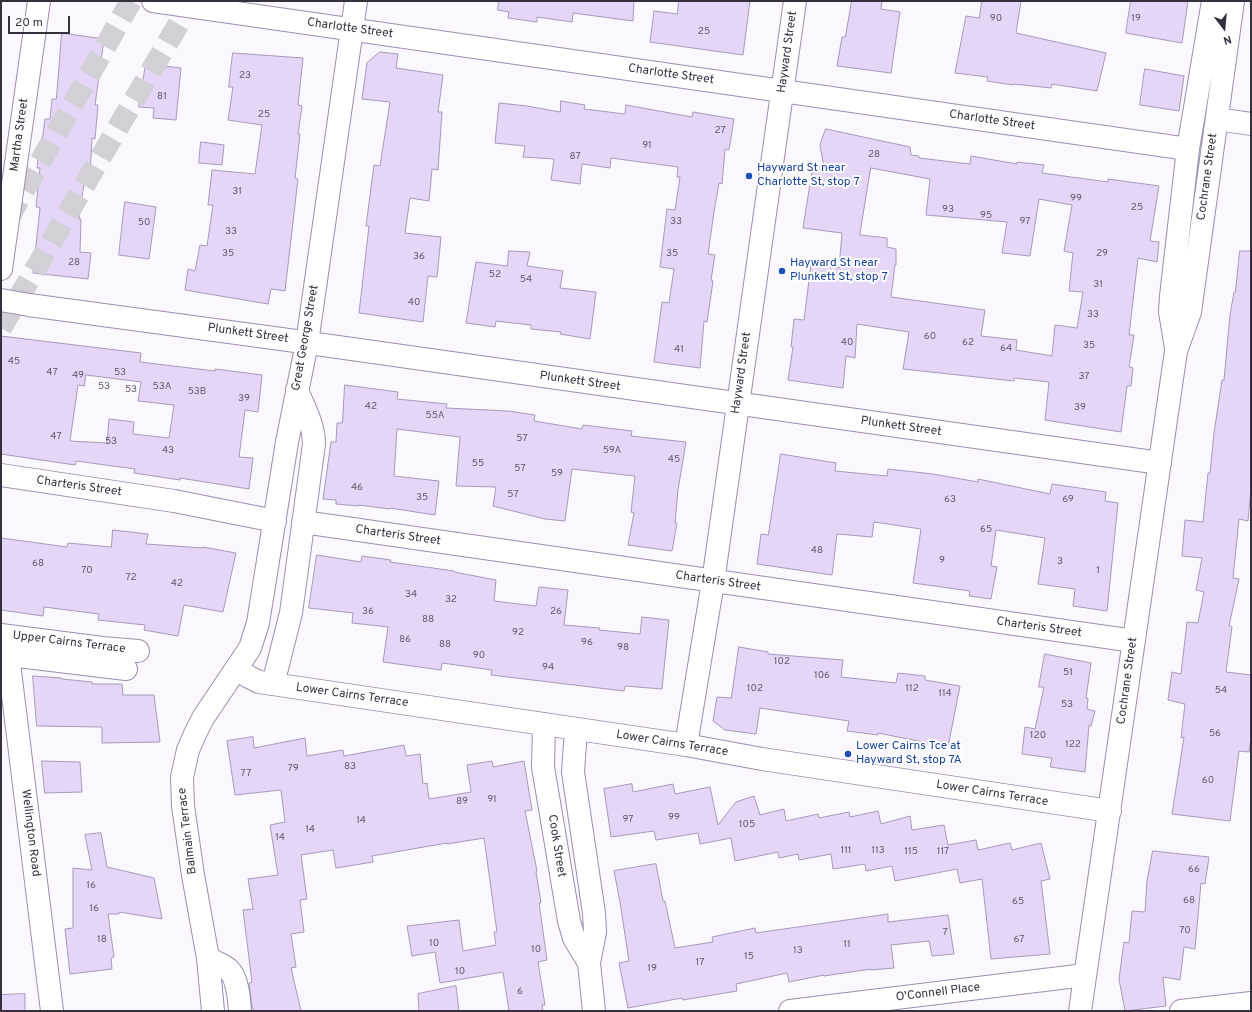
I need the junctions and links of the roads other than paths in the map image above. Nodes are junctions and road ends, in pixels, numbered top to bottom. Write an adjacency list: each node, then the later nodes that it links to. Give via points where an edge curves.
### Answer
1 (39, 1): 12 (street, Martha Street)
2 (154, 1): 7 (street, Charlotte Street)
3 (356, 1): 7 (street, Great George Street)
4 (795, 1): 8 (street, Hayward Street)
5 (1213, 1): 11 (street, Cochrane Street)
6 (1233, 1): 9 (street, Cochrane Street)
7 (352, 29): 8 (street, Charlotte Street); 14 (street, Great George Street)
8 (783, 91): 11 (street, Charlotte Street); 17 (street, Hayward Street)
9 (1216, 119): 10 (street); 15 (street, Cochrane Street, via 1190,312)
10 (1251, 124)
11 (1188, 149): 15 (street, Cochrane Street, via 1170,312)
12 (1, 269)
13 (1, 300): 14 (street, Plunkett Street)
14 (307, 343): 16 (street, Great George Street); 17 (street, Plunkett Street)
15 (1176, 351): 18 (street, Cochrane Street)
16 (297, 390): 20 (street, Great George Street); 21 (street, via 314,433)
17 (738, 404): 18 (street, Plunkett Street); 22 (street, Hayward Street)
18 (1160, 463): 23 (street, Cochrane Street)
19 (1, 475): 20 (street, Charteris Street, via 174,501)
20 (275, 521): 26 (street, Great George Street, via 258,623 250,648)
21 (303, 522): 22 (street, Charteris Street); 27 (street, via 291,613)
22 (713, 582): 23 (street, Charteris Street); 30 (street, Hayward Street)
23 (1134, 641): 31 (street, Cochrane Street)
24 (3, 648): 25 (street, Upper Cairns Terrace); 36 (street, Wellington Road)
25 (132, 660)
26 (237, 669): 27 (street, Lower Cairns Terrace, via 258,682); 32 (street, Balmain Terrace, via 194,734 182,776 187,837)
27 (273, 684): 28 (street, Lower Cairns Terrace)
28 (544, 724): 29 (street, Lower Cairns Terrace); 33 (street, Cook Street, via 543,767 569,921 574,938)
29 (576, 729): 30 (street, Lower Cairns Terrace); 33 (street, Cook Street, via 573,772 594,913 595,932)
30 (686, 745): 31 (street, Lower Cairns Terrace)
31 (1110, 812): 34 (street, Cochrane Street)
32 (208, 958): 37 (street, Balmain Terrace); 38 (street, via 224,966 232,974 238,992)
33 (589, 963): 39 (street, Cook Street)
34 (1085, 975): 40 (street, O'Connell Place); 41 (street, Cochrane Street)
35 (1251, 1003): 42 (street)
36 (52, 1011)
37 (213, 1011)
38 (240, 1011)
39 (594, 1011)
40 (790, 1011)
41 (1080, 1011)
42 (1181, 1011)

